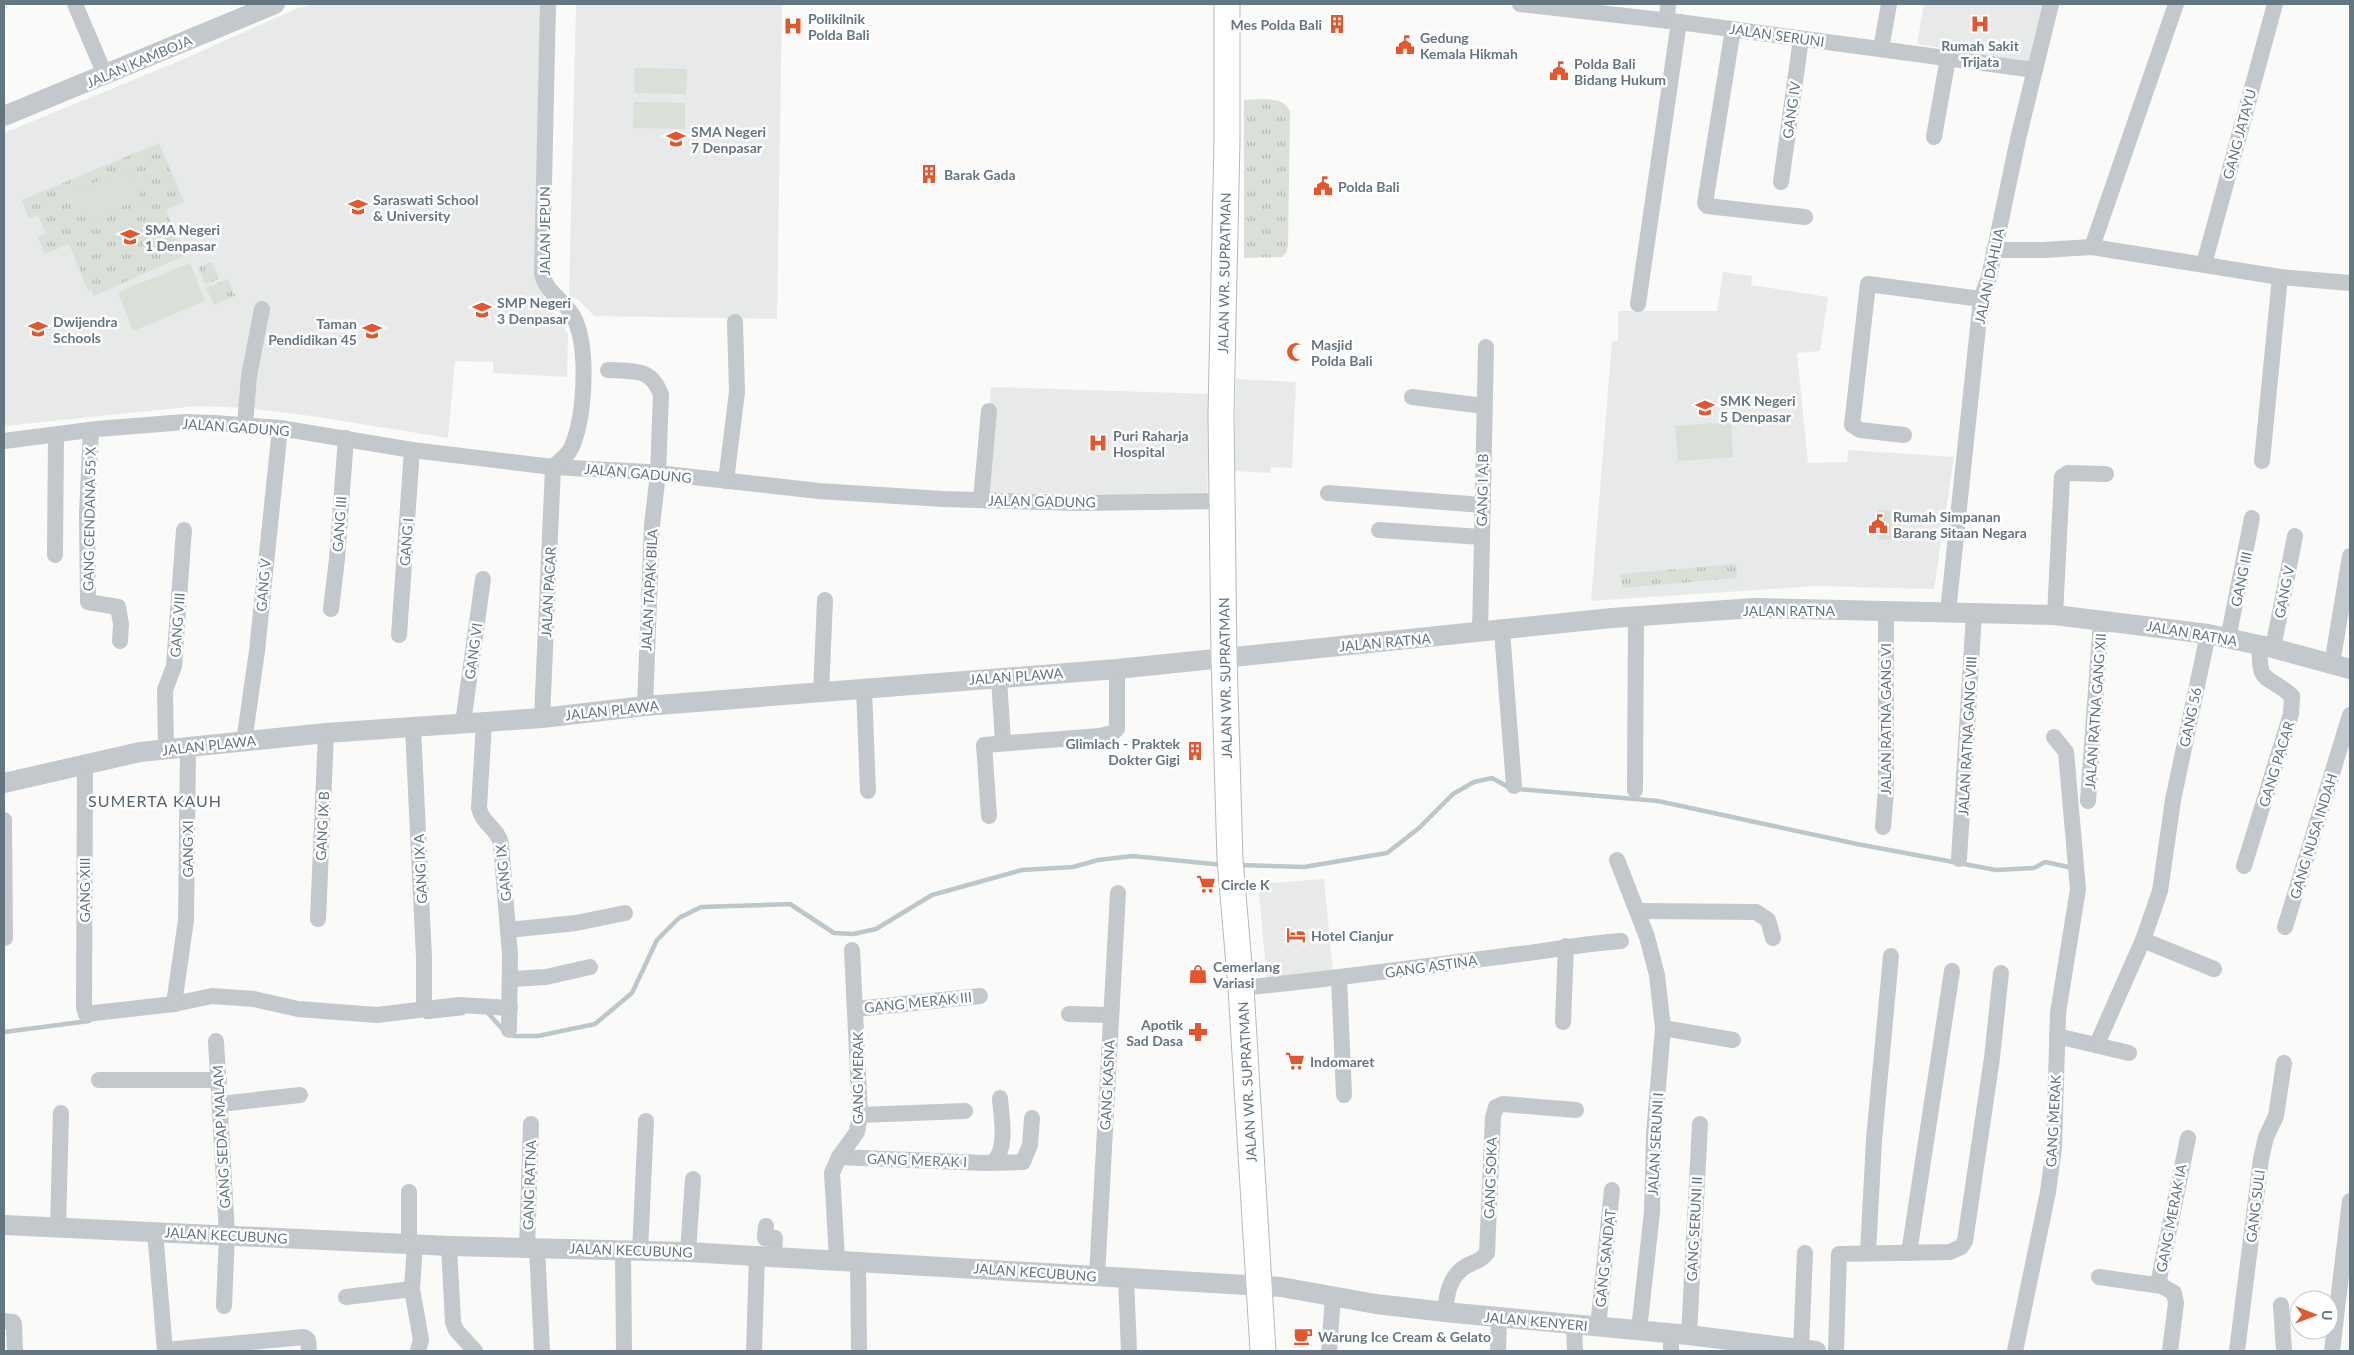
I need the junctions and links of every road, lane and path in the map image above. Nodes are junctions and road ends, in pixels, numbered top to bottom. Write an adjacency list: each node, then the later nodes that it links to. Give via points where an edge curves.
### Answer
1 (75, 4): 18 (street)
2 (273, 4): 18 (street, JALAN KAMBOJA)
3 (548, 4): 46 (street, JALAN JEPUN, via 542,273 547,288 574,317 583,347 581,404 575,439 569,452)
4 (1520, 4): 10 (street, JALAN SERUNI)
5 (1668, 4): 12 (street)
6 (1889, 4): 15 (street)
7 (2051, 4): 17 (street, JALAN DAHLIA)
8 (2176, 4): 23 (street)
9 (2275, 4): 25 (street, GANG JATAYU)
10 (1575, 7): 12 (street, JALAN SERUNI)
11 (1225, 10): 52 (main road, JALAN WR. SUPRATMAN, via 1227,140 1221,414)
12 (1673, 21): 13 (street, JALAN SERUNI); 29 (street)
13 (1733, 29): 14 (street, JALAN SERUNI); 22 (street, via 1705,203 1707,206)
14 (1800, 39): 15 (street, JALAN SERUNI); 21 (street, GANG IV)
15 (1881, 49): 16 (street, JALAN SERUNI)
16 (1948, 58): 17 (street, JALAN SERUNI); 20 (street)
17 (2035, 70): 24 (street, JALAN DAHLIA)
18 (105, 75): 19 (street, JALAN KAMBOJA)
19 (4, 116)
20 (1934, 137)
21 (1781, 182)
22 (1805, 217)
23 (2092, 247): 24 (street); 25 (street)
24 (1994, 250): 28 (street, JALAN DAHLIA)
25 (2204, 264): 26 (street)
26 (2280, 276): 27 (street); 45 (street)
27 (2350, 283)
28 (1982, 299): 41 (street, via 1868,284 1852,425 1860,430); 65 (street, JALAN DAHLIA)
29 (1638, 304)
30 (262, 309): 37 (street, via 248,376)
31 (735, 322): 49 (street, via 737,392)
32 (1486, 347): 35 (street, GANG I A,B)
33 (608, 370): 47 (street, JALAN TAPAK BILA, via 644,372 657,383 661,395)
34 (1412, 397): 35 (street)
35 (1484, 406): 53 (street, GANG I A,B)
36 (989, 411): 51 (street)
37 (245, 425): 38 (street, JALAN GADUNG); 39 (street, JALAN GADUNG, via 186,422)
38 (280, 428): 42 (street, JALAN GADUNG); 91 (street, GANG V, via 257,651)
39 (91, 430): 40 (street, JALAN GADUNG); 75 (street, GANG CENDANA 55 X, via 86,513 88,602 118,606)
40 (56, 435): 43 (street, JALAN GADUNG); 59 (street)
41 (1904, 435)
42 (346, 438): 44 (street, JALAN GADUNG); 63 (street, GANG III)
43 (4, 441)
44 (412, 450): 46 (street, JALAN GADUNG); 73 (street, GANG I)
45 (2262, 461)
46 (553, 467): 47 (street, JALAN GADUNG); 85 (street, JALAN PACAR)
47 (658, 474): 49 (street, JALAN GADUNG); 83 (street, JALAN TAPAK BILA, via 652,525)
48 (2106, 474): 67 (street, via 2068,473 2062,477)
49 (726, 481): 51 (street, JALAN GADUNG, via 819,491)
50 (1328, 493): 53 (street)
51 (981, 500): 52 (street, JALAN GADUNG, via 1078,503)
52 (1223, 501): 77 (main road, JALAN WR. SUPRATMAN)
53 (1482, 504): 58 (street, GANG I A,B)
54 (2252, 518): 74 (street, GANG III)
55 (184, 530): 94 (street, GANG VIII, via 174,666 165,690)
56 (1379, 530): 58 (street)
57 (2295, 536): 76 (street, GANG V)
58 (1481, 537): 71 (street, GANG I A,B)
59 (55, 555)
60 (2350, 556): 78 (street)
61 (482, 579): 87 (street, GANG VI)
62 (824, 600): 82 (street)
63 (331, 609)
64 (1886, 611): 65 (street, JALAN RATNA); 68 (street, JALAN RATNA, via 1754,608); 103 (street, JALAN RATNA GANG VI)
65 (1948, 612): 66 (street, JALAN RATNA)
66 (1974, 614): 67 (street, JALAN RATNA); 104 (street, JALAN RATNA GANG VIII)
67 (2055, 615): 69 (street, JALAN RATNA)
68 (1636, 617): 70 (street, JALAN RATNA); 98 (street)
69 (2101, 620): 72 (street, JALAN RATNA); 100 (street, JALAN RATNA GANG XII)
70 (1502, 631): 71 (street, JALAN RATNA); 97 (street)
71 (1480, 633): 77 (street, JALAN RATNA)
72 (2208, 634): 74 (street, JALAN RATNA); 115 (street, GANG 56, via 2173,800 2160,891)
73 (399, 635)
74 (2228, 638): 76 (street, JALAN RATNA)
75 (120, 641)
76 (2267, 647): 78 (street, JALAN RATNA); 106 (street, GANG PACAR, via 2259,669 2264,677 2292,696 2291,714)
77 (1224, 657): 79 (street, JALAN PLAWA); 126 (main road, JALAN WR. SUPRATMAN, via 1230,859)
78 (2341, 667)
79 (1117, 669): 80 (street, JALAN PLAWA); 92 (street, via 1117,729 1112,733)
80 (1000, 678): 81 (street, JALAN PLAWA); 92 (street)
81 (864, 689): 82 (street, JALAN PLAWA); 99 (street)
82 (821, 694): 83 (street, JALAN PLAWA)
83 (645, 706): 85 (street, JALAN PLAWA)
84 (2350, 715): 111 (street, GANG NUSA INDAH)
85 (542, 718): 86 (street, JALAN PLAWA)
86 (484, 722): 87 (street, JALAN PLAWA); 112 (street, GANG IX, via 479,808 483,821 500,839)
87 (463, 723): 88 (street, JALAN PLAWA)
88 (413, 728): 89 (street, JALAN PLAWA); 131 (street, GANG IX A)
89 (326, 732): 91 (street, JALAN PLAWA); 110 (street, GANG IX B)
90 (2054, 737): 137 (street, GANG MERAK, via 2066,752 2078,889)
91 (244, 742): 93 (street, JALAN PLAWA)
92 (1003, 743): 101 (street, via 984,745)
93 (188, 747): 94 (street, JALAN PLAWA); 128 (street, GANG XI, via 186,920)
94 (166, 749): 95 (street, JALAN PLAWA)
95 (85, 766): 96 (street, JALAN PLAWA); 128 (street, GANG XIII, via 86,1014)
96 (4, 784)
97 (1514, 786)
98 (1635, 790)
99 (868, 791)
100 (2088, 801)
101 (989, 816)
102 (4, 820): 113 (street)
103 (1883, 827)
104 (1959, 859)
105 (1617, 860): 108 (street, JALAN SERUNI I)
106 (2244, 866)
107 (1118, 893): 133 (street, GANG KASNA)
108 (1638, 911): 114 (street, via 1756,912 1768,920); 135 (street, JALAN SERUNI I, via 1657,975)
109 (625, 913): 112 (street, via 576,923)
110 (318, 919)
111 (2285, 928)
112 (508, 930): 125 (street, GANG IX)
113 (5, 938)
114 (1774, 938)
115 (2143, 940): 121 (street); 140 (street, GANG 56)
116 (1621, 941): 117 (street, GANG ASTINA)
117 (1566, 946): 124 (street, GANG ASTINA); 134 (street)
118 (852, 950): 130 (street, GANG MERAK)
119 (1891, 956): 176 (street, via 1874,1140)
120 (590, 967): 125 (street, via 546,977)
121 (2214, 969)
122 (1952, 971): 175 (street)
123 (2001, 973): 175 (street, via 1991,1067 1964,1241 1956,1251)
124 (1339, 978): 126 (street, GANG ASTINA); 146 (street)
125 (511, 979): 129 (street, GANG IX)
126 (1241, 988): 183 (main road, JALAN WR. SUPRATMAN)
127 (980, 996): 130 (street, GANG MERAK III)
128 (174, 1004): 131 (street, via 212,996 254,999 298,1009 377,1015)
129 (510, 1008): 131 (street, via 459,1005); 136 (street, GANG IX)
130 (856, 1008): 152 (street, GANG MERAK)
131 (424, 1010)
132 (1069, 1014): 133 (street)
133 (1110, 1015): 180 (street, GANG KASNA)
134 (1563, 1022)
135 (1663, 1028): 139 (street); 195 (street, JALAN SERUNI I, via 1654,1134 1652,1212)
136 (509, 1030)
137 (2057, 1036): 140 (street); 214 (street, GANG MERAK, via 2052,1166)
138 (216, 1040): 144 (street, GANG SEDAP MALAM)
139 (1733, 1040)
140 (2097, 1044): 141 (street)
141 (2129, 1053)
142 (2284, 1063): 216 (street, GANG SULI, via 2276,1116 2266,1137 2261,1159)
143 (99, 1080): 144 (street)
144 (219, 1080): 148 (street, GANG SEDAP MALAM)
145 (300, 1095): 148 (street)
146 (1344, 1095)
147 (1000, 1098): 159 (street, via 1002,1142)
148 (220, 1104): 168 (street, GANG SEDAP MALAM)
149 (1576, 1110): 190 (street, GANG SOKA, via 1503,1104 1496,1107 1487,1253 1451,1281)
150 (965, 1111): 152 (street)
151 (61, 1112): 166 (street)
152 (860, 1115): 158 (street, GANG MERAK, via 857,1132)
153 (1032, 1118): 159 (street, GANG MERAK I, via 1030,1145 1022,1162)
154 (646, 1121): 172 (street)
155 (531, 1124): 171 (street, GANG RATNA)
156 (1700, 1124): 196 (street, GANG SERUNI II)
157 (2188, 1138): 184 (street, GANG MERAK IA, via 2159,1279)
158 (839, 1157): 159 (street, GANG MERAK I); 178 (street, GANG MERAK, via 832,1173)
159 (994, 1161)
160 (693, 1179): 173 (street)
161 (1612, 1190): 194 (street, GANG SANDAT)
162 (409, 1192): 169 (street)
163 (2350, 1201): 218 (street)
164 (4, 1225): 166 (street, JALAN KECUBUNG)
165 (766, 1226): 177 (street, via 765,1238 775,1238)
166 (58, 1227): 167 (street, JALAN KECUBUNG)
167 (155, 1231): 168 (street, JALAN KECUBUNG); 199 (street)
168 (226, 1234): 169 (street, JALAN KECUBUNG); 189 (street, GANG SEDAP MALAM)
169 (412, 1243): 170 (street, JALAN KECUBUNG); 185 (street)
170 (449, 1246): 171 (street, JALAN KECUBUNG); 202 (street, via 453,1322)
171 (532, 1247): 172 (street, JALAN KECUBUNG); 203 (street, GANG RATNA)
172 (632, 1251): 173 (street, JALAN KECUBUNG); 204 (street)
173 (688, 1252): 177 (street, JALAN KECUBUNG)
174 (1805, 1253): 212 (street, via 1802,1321)
175 (1909, 1253): 176 (street)
176 (1868, 1254): 213 (street, via 1839,1254)
177 (766, 1256): 178 (street, JALAN KECUBUNG); 205 (street)
178 (836, 1259): 179 (street, JALAN KECUBUNG)
179 (858, 1260): 180 (street, JALAN KECUBUNG); 206 (street)
180 (1097, 1276): 182 (street, JALAN KECUBUNG)
181 (2098, 1277): 184 (street)
182 (1126, 1278): 183 (street, JALAN KECUBUNG); 207 (street)
183 (1258, 1286): 186 (street, JALAN KENYERI); 208 (main road, JALAN WR. SUPRATMAN)
184 (2162, 1286): 215 (street, GANG MERAK IA, via 2174,1294 2176,1303)
185 (412, 1289): 187 (street); 201 (street, via 421,1340)
186 (1332, 1296): 190 (street, JALAN KENYERI); 209 (street)
187 (346, 1297)
188 (2281, 1305): 217 (street)
189 (224, 1306)
190 (1445, 1312): 191 (street, JALAN KENYERI)
191 (1499, 1318): 193 (street, JALAN KENYERI); 210 (street)
192 (4, 1322): 198 (street, via 14,1324)
193 (1574, 1324): 194 (street, JALAN KENYERI); 211 (street)
194 (1598, 1327): 195 (street, JALAN KENYERI)
195 (1640, 1330): 196 (street, JALAN KENYERI)
196 (1677, 1340): 197 (street, JALAN KENYERI)
197 (1721, 1346): 212 (street, JALAN KENYERI)
198 (15, 1351)
199 (165, 1351): 200 (street, via 304,1336 308,1340)
200 (309, 1351)
201 (418, 1351)
202 (475, 1351)
203 (542, 1351)
204 (624, 1351)
205 (754, 1351)
206 (859, 1351)
207 (1129, 1351)
208 (1263, 1351)
209 (1329, 1351)
210 (1498, 1351)
211 (1575, 1351)
212 (1810, 1351)
213 (1836, 1351)
214 (2016, 1351)
215 (2170, 1351)
216 (2238, 1351)
217 (2284, 1351)
218 (2332, 1351)

